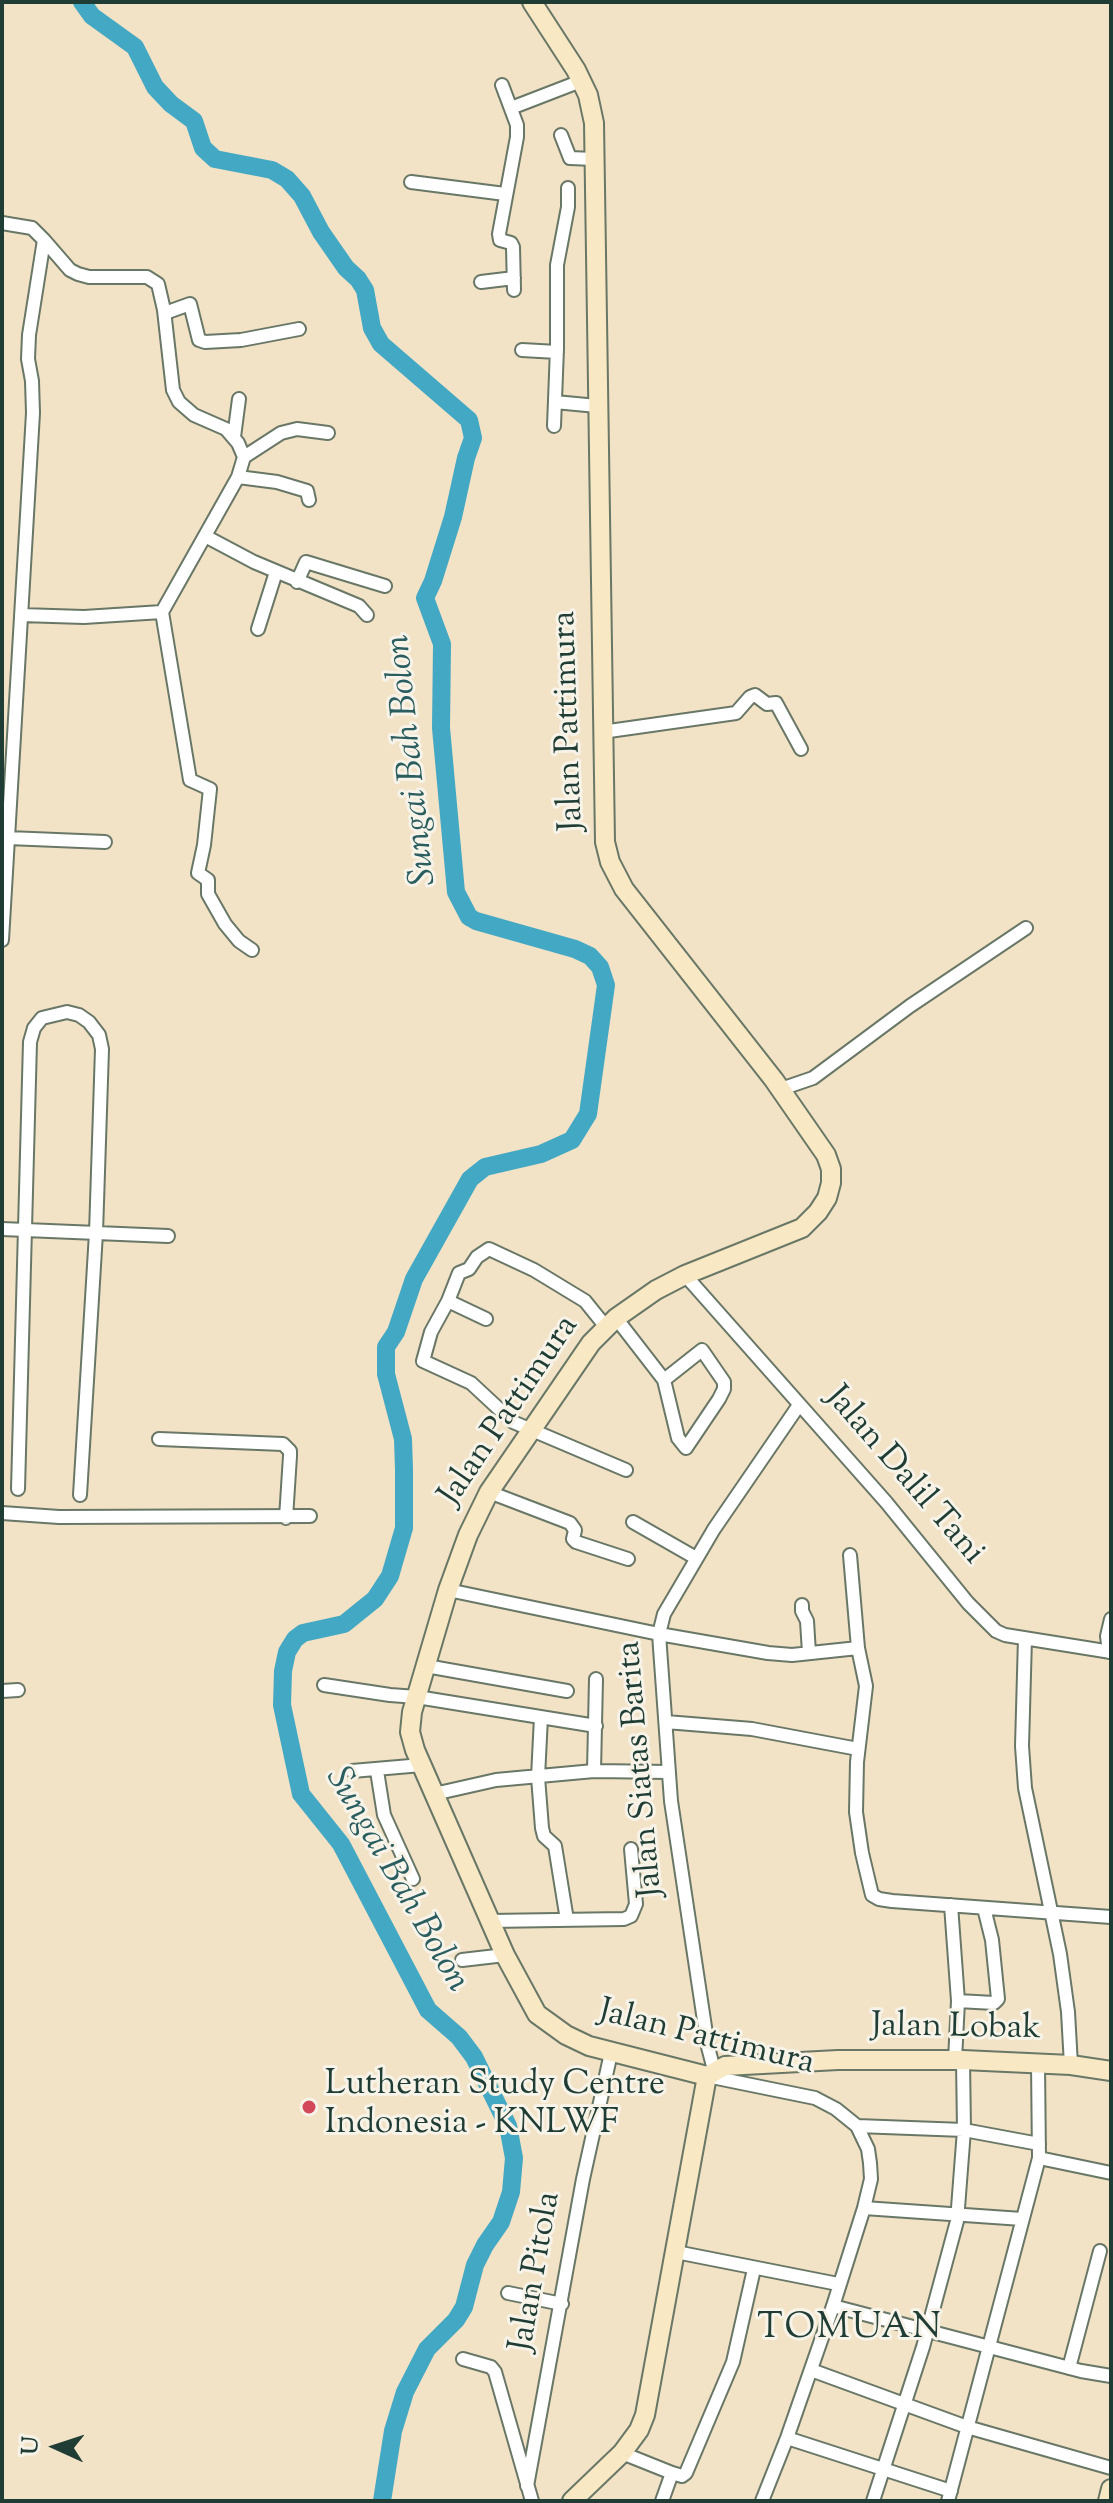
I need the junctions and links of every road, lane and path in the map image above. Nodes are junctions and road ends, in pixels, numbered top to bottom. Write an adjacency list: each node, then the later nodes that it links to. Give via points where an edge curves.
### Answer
1 (532, 2): 2 (street, Jalan Pattimura)
2 (581, 81): 4 (street); 6 (street, Jalan Pattimura, via 592,109)
3 (502, 85): 4 (street)
4 (511, 108): 9 (street, via 517,137)
5 (561, 135): 6 (street, via 570,158)
6 (594, 159): 21 (street, Jalan Pattimura)
7 (411, 182): 9 (street)
8 (568, 188): 18 (street, via 557,265)
9 (505, 194): 12 (street, via 499,237 513,247 514,284)
10 (2, 223): 11 (street, via 32,228)
11 (44, 240): 13 (street, via 78,274 152,279); 33 (street, via 29,335 33,413)
12 (481, 282)
13 (165, 313): 15 (street, via 190,304 199,340 205,342); 24 (street, via 173,390 179,402)
14 (299, 329): 15 (street)
15 (283, 333): 16 (street)
16 (284, 347)
17 (522, 350): 18 (street)
18 (557, 352): 20 (street)
19 (239, 399): 24 (street)
20 (555, 402): 21 (street); 22 (street)
21 (597, 406): 37 (street, Jalan Pattimura)
22 (554, 426)
23 (328, 433): 25 (street, via 281,433)
24 (234, 437): 25 (street)
25 (244, 457): 26 (street)
26 (238, 477): 27 (street, via 307,491); 28 (street)
27 (309, 500)
28 (205, 536): 29 (street); 32 (street)
29 (276, 572): 30 (street); 35 (street)
30 (297, 582): 31 (street, via 306,562); 34 (street, via 359,606)
31 (385, 586)
32 (162, 612): 33 (street); 43 (street, via 190,780 210,789 203,877 225,924)
33 (21, 615): 36 (street)
34 (367, 615)
35 (258, 629)
36 (9, 702): 39 (street)
37 (602, 732): 38 (street, via 736,713 755,695 767,704 776,703); 44 (street, Jalan Pattimura, via 603,822 610,862 624,889)
38 (801, 749)
39 (8, 838): 40 (street); 42 (street)
40 (105, 842)
41 (1026, 928): 44 (street, via 813,1078)
42 (2, 940)
43 (252, 950)
44 (783, 1092): 49 (street, Jalan Pattimura, via 826,1155 831,1169 827,1198 802,1228)
45 (2, 1229): 46 (street)
46 (26, 1230): 47 (street); 47 (street, via 30,1042 42,1018 67,1012 89,1022 102,1049); 58 (street)
47 (99, 1233): 48 (street); 60 (street)
48 (168, 1236)
49 (685, 1275): 52 (street, Jalan Pattimura); 54 (street, Jalan Dalil Tani)
50 (448, 1301): 51 (street); 52 (street, via 459,1273 489,1249 534,1270); 55 (street, via 423,1361 471,1383 513,1422)
51 (486, 1319)
52 (611, 1322): 53 (street); 55 (street, Jalan Pattimura)
53 (664, 1380): 53 (street, via 678,1438 686,1448 722,1395 724,1382 702,1350)
54 (799, 1405): 66 (street, Jalan Siatas Barita); 72 (street, Jalan Dalil Tani, via 989,1625)
55 (532, 1430): 57 (street); 59 (street, Jalan Pattimura)
56 (159, 1439): 63 (street, via 283,1444 290,1451)
57 (626, 1470)
58 (18, 1489)
59 (489, 1492): 67 (street, via 570,1523 576,1542); 68 (street, Jalan Pattimura)
60 (80, 1495)
61 (2, 1513): 63 (street)
62 (310, 1516): 63 (street)
63 (286, 1518)
64 (633, 1522): 66 (street)
65 (850, 1555): 73 (street)
66 (696, 1558): 71 (street, Jalan Siatas Barita, via 664,1614)
67 (628, 1559)
68 (448, 1590): 71 (street); 76 (street, Jalan Pattimura)
69 (802, 1605): 75 (street)
70 (1111, 1619): 74 (street)
71 (659, 1634): 75 (street, via 768,1653); 84 (street, Jalan Siatas Barita)
72 (1025, 1638): 74 (street, Jalan Dalil Tani); 98 (street, via 1024,1777)
73 (858, 1648): 75 (street); 86 (street, via 866,1686)
74 (1110, 1652)
75 (809, 1653)
76 (426, 1666): 81 (street); 82 (street, Jalan Pattimura)
77 (596, 1679): 85 (street)
78 (324, 1685): 82 (street)
79 (18, 1690): 80 (street)
80 (2, 1691)
81 (567, 1691)
82 (417, 1697): 83 (street); 87 (street, Jalan Pattimura, via 410,1732)
83 (541, 1717): 85 (street); 92 (street)
84 (666, 1722): 86 (street, via 752,1729); 91 (street, Jalan Siatas Barita)
85 (596, 1726): 90 (street)
86 (858, 1749): 96 (street, via 856,1812 872,1895)
87 (422, 1765): 89 (street); 93 (street, Jalan Pattimura)
88 (352, 1771): 89 (street)
89 (377, 1771): 95 (street, via 384,1815)
90 (594, 1771): 91 (street); 92 (street)
91 (669, 1772): 110 (street, Jalan Siatas Barita)
92 (538, 1777): 93 (street); 100 (street, via 542,1833 555,1846)
93 (434, 1794): 101 (street, Jalan Pattimura)
94 (631, 1849): 100 (street, via 636,1904 631,1916)
95 (413, 1879)
96 (951, 1905): 97 (street); 104 (street)
97 (984, 1908): 98 (street); 104 (street, via 998,1999)
98 (1050, 1913): 99 (street); 108 (street, via 1068,2012)
99 (1111, 1917)
100 (567, 1920): 101 (street)
101 (490, 1921): 102 (street, Jalan Pattimura)
102 (505, 1955): 103 (street); 105 (street, Jalan Pattimura, via 537,2014 566,2035)
103 (462, 1960)
104 (958, 2001): 106 (street)
105 (611, 2053): 110 (street, Jalan Pattimura); 124 (street, Jalan Pitola)
106 (959, 2060): 107 (street, Jalan Lobak); 110 (street, Jalan Lobak, via 838,2060 725,2066); 112 (street)
107 (1038, 2064): 108 (street, Jalan Lobak); 113 (street)
108 (1071, 2065): 109 (street, Jalan Lobak)
109 (1111, 2071)
110 (710, 2073): 111 (street, Jalan Pattimura, via 815,2098); 120 (street, Jalan Siatas Barita)
111 (857, 2126): 112 (street); 116 (street, via 870,2163)
112 (964, 2130): 113 (street); 117 (street)
113 (1039, 2144): 114 (street)
114 (1039, 2158): 115 (street); 118 (street)
115 (1111, 2173)
116 (864, 2208): 117 (street); 122 (street)
117 (958, 2215): 118 (street); 126 (street)
118 (1022, 2219): 127 (street)
119 (1100, 2251): 129 (street)
120 (676, 2252): 121 (street); 135 (street, Jalan Siatas Barita, via 645,2415)
121 (754, 2269): 122 (street); 138 (street, via 733,2362 686,2473)
122 (838, 2284): 125 (street)
123 (508, 2293): 124 (street)
124 (562, 2304): 139 (street, Jalan Pitola)
125 (833, 2306): 126 (street); 130 (street)
126 (927, 2331): 127 (street); 132 (street)
127 (988, 2346): 129 (street); 133 (street)
128 (463, 2359): 139 (street, via 495,2372)
129 (1069, 2368): 131 (street)
130 (811, 2370): 132 (street); 134 (street)
131 (1111, 2376)
132 (904, 2403): 133 (street); 137 (street)
133 (967, 2427): 136 (street); 141 (street)
134 (787, 2438): 137 (street); 145 (street)
135 (622, 2453): 138 (street); 143 (street, Jalan Siatas Barita)
136 (1111, 2468)
137 (882, 2471): 141 (street); 146 (street)
138 (672, 2473): 144 (street)
139 (527, 2486): 142 (street, Jalan Pitola)
140 (1111, 2489): 147 (street)
141 (952, 2498)
142 (532, 2501)
143 (572, 2501)
144 (662, 2501)
145 (764, 2501)
146 (873, 2501)
147 (1108, 2501)

